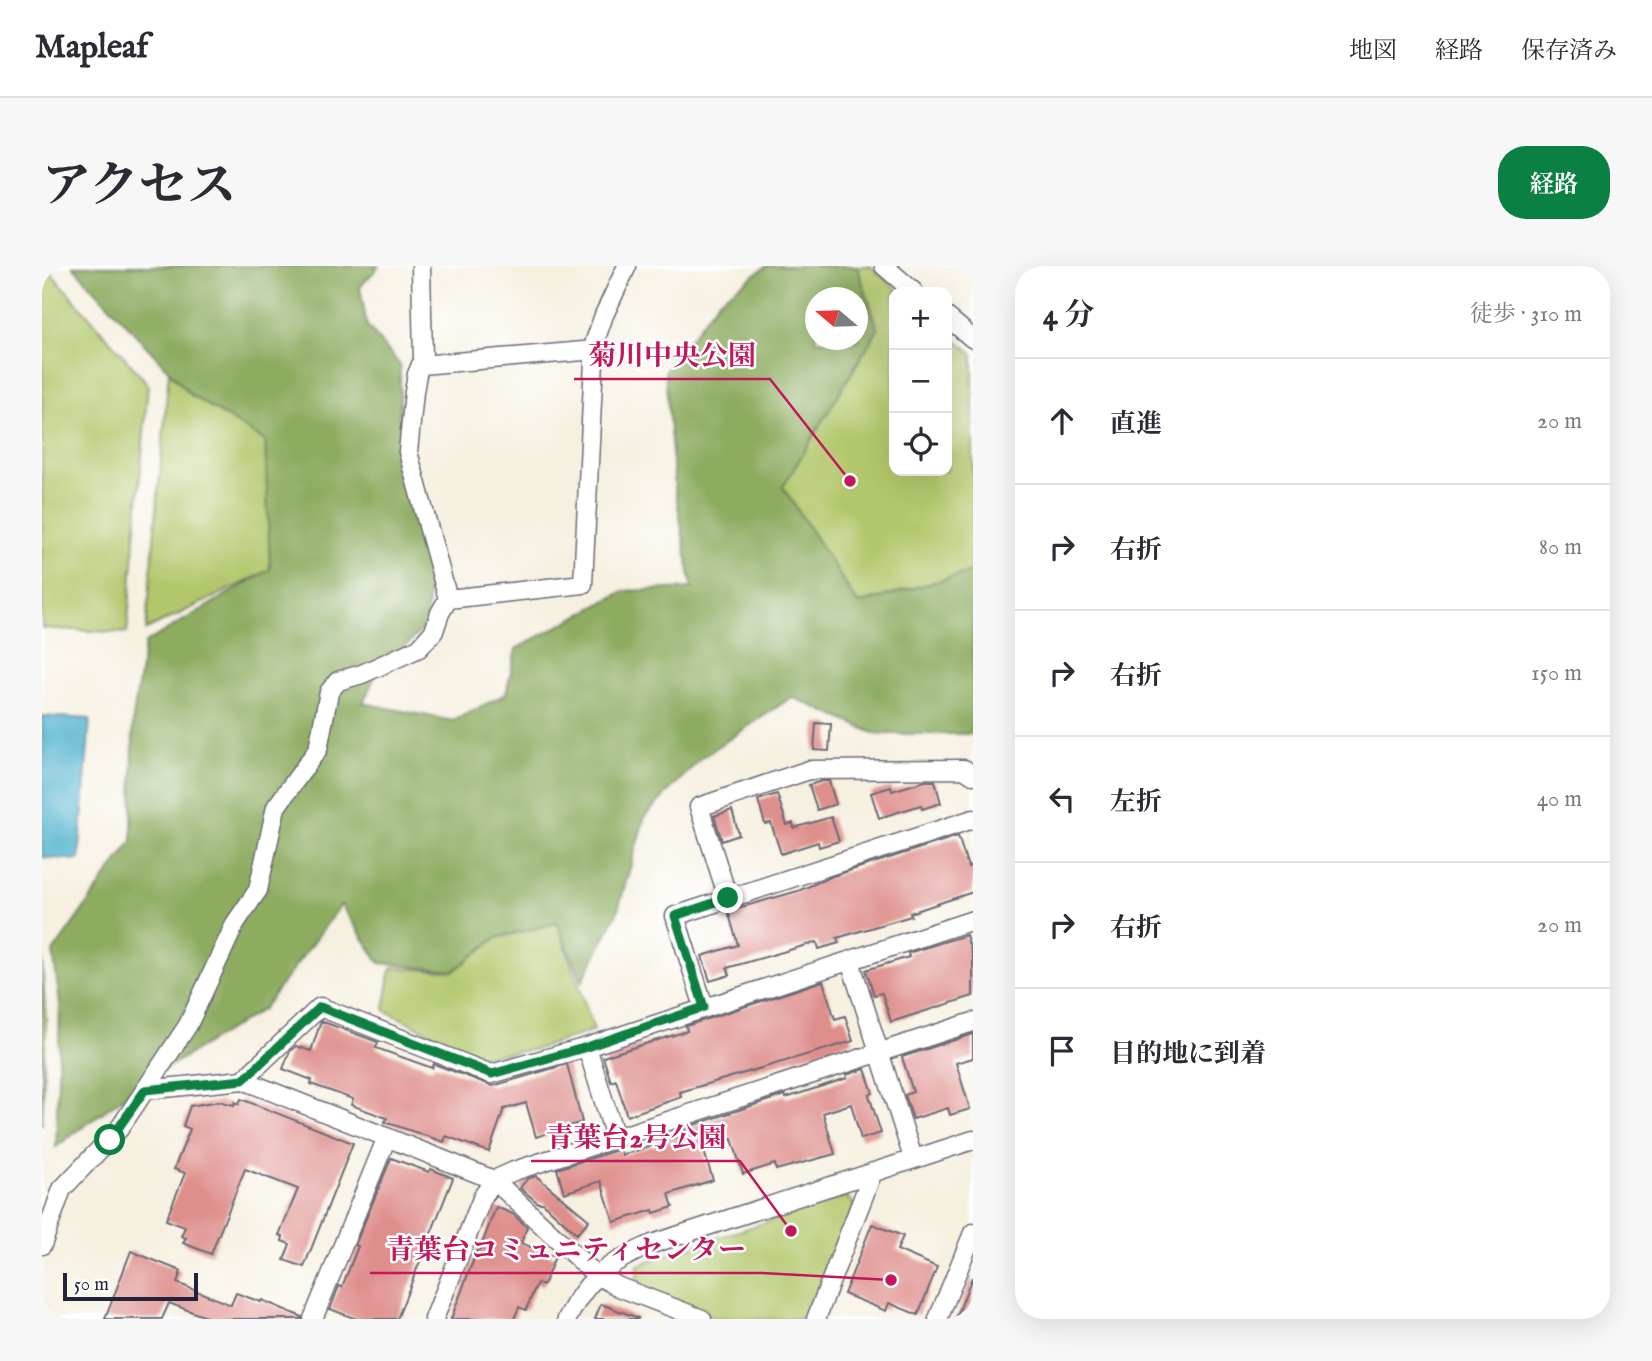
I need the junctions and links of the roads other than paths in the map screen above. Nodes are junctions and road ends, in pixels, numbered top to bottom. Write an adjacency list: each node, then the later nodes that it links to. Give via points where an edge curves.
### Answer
1 (421, 266): 8 (street)
2 (627, 266): 7 (street, via 604,314)
3 (884, 266): 4 (street)
4 (908, 287)
5 (952, 320): 6 (street)
6 (970, 332)
7 (595, 350): 8 (street); 9 (street, via 583,584)
8 (421, 365): 9 (street, via 408,452)
9 (448, 599): 20 (street, via 434,631 419,648 338,681 329,692 318,749 276,807 258,890 236,922 188,1025)
10 (973, 775): 12 (street, via 964,769 809,770 699,807)
11 (973, 818): 12 (street)
12 (728, 898): 15 (street, via 675,916)
13 (973, 920): 14 (street)
14 (850, 961): 15 (street); 18 (street)
15 (704, 1007): 17 (street)
16 (973, 1022): 18 (street)
17 (587, 1047): 19 (street, via 492,1074 320,1007); 21 (street)
18 (880, 1052): 21 (street); 24 (street)
19 (243, 1080): 20 (street); 22 (street)
20 (145, 1090): 28 (street, via 119,1129 62,1189)
21 (615, 1136): 26 (street)
22 (387, 1137): 26 (street); 31 (street)
23 (973, 1140): 24 (street)
24 (914, 1158): 25 (street)
25 (873, 1172): 29 (street, via 652,1244 621,1257); 34 (street)
26 (495, 1180): 29 (street); 32 (street, via 483,1196)
27 (973, 1233): 35 (street)
28 (42, 1245)
29 (596, 1275): 30 (street); 33 (street)
30 (697, 1318)
31 (313, 1319)
32 (434, 1319)
33 (567, 1319)
34 (816, 1319)
35 (938, 1319)

